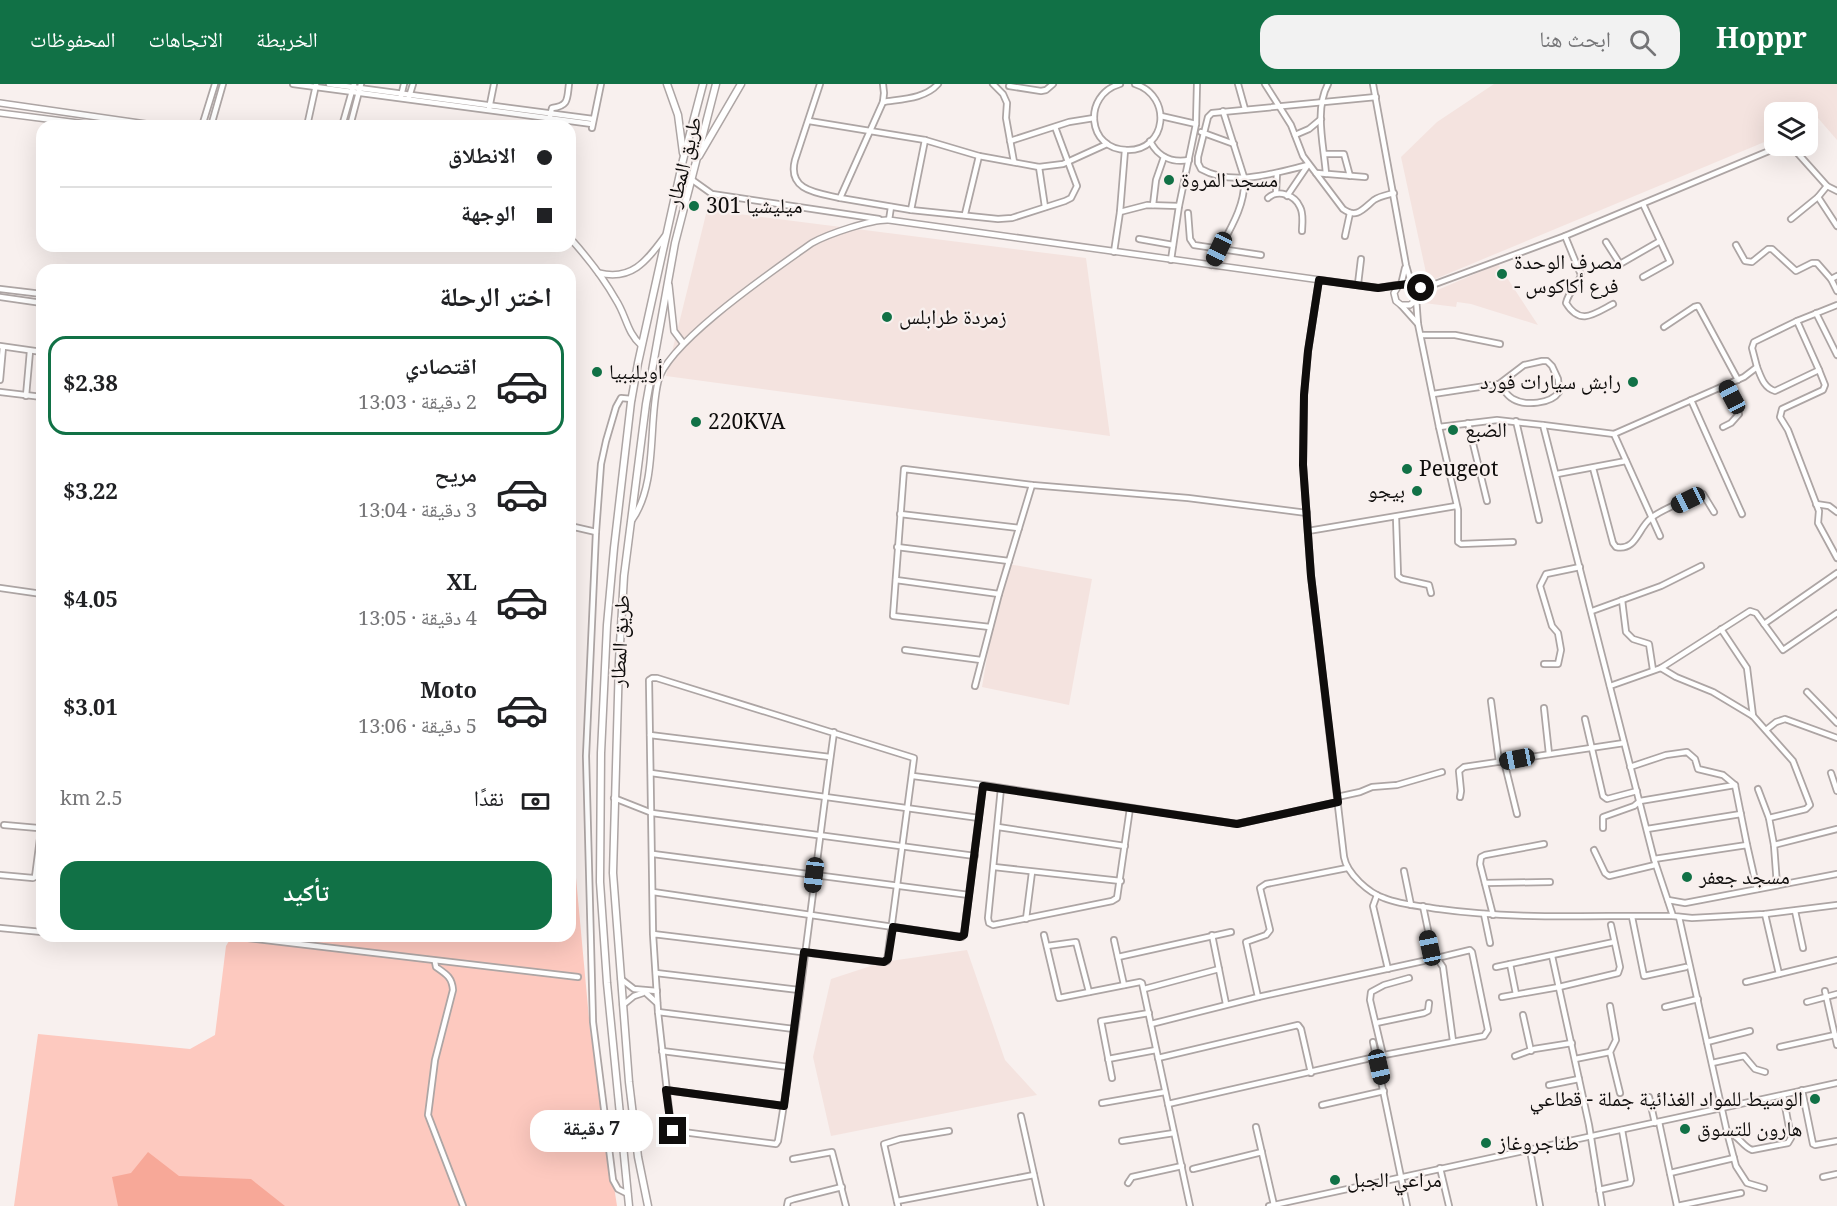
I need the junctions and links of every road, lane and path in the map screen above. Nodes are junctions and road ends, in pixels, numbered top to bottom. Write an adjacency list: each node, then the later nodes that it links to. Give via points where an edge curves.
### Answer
1 (215, 84): 51 (street)
2 (223, 84): 52 (street)
3 (293, 84): 28 (street)
4 (329, 84): 29 (street)
5 (404, 84): 33 (street)
6 (413, 84): 34 (street)
7 (494, 84): 40 (street)
8 (569, 84): 45 (street, via 566,102 552,108)
9 (601, 84): 57 (street, via 593,124)
10 (667, 84): 73 (highway, via 682,135)
11 (703, 84): 73 (highway, طريق المطار)
12 (716, 84): 75 (highway, طريق المطار)
13 (741, 84): 75 (highway)
14 (820, 84): 58 (street)
15 (883, 84): 36 (street)
16 (938, 84): 36 (street, via 921,96)
17 (993, 84): 32 (street)
18 (1053, 84): 27 (street, via 1041,91)
19 (1104, 84): 31 (street)
20 (1120, 84): 31 (street)
21 (1135, 84): 46 (street, via 1151,88)
22 (1197, 84): 60 (street)
23 (1238, 84): 41 (street)
24 (1265, 84): 39 (street)
25 (1328, 84): 37 (street)
26 (1373, 84): 35 (street)
27 (1009, 85): 32 (street)
28 (316, 86): 29 (street); 53 (street)
29 (353, 88): 30 (street); 54 (street)
30 (360, 88): 33 (street); 55 (street)
31 (1107, 90): 47 (street, via 1098,99)
32 (1003, 94): 65 (street)
33 (401, 96): 34 (street)
34 (409, 97): 40 (street)
35 (1376, 97): 37 (street); 90 (street)
36 (883, 102): 61 (street)
37 (1323, 102): 39 (street); 48 (street)
38 (0, 104): 43 (main road)
39 (1280, 106): 41 (street); 63 (street)
40 (489, 109): 45 (street)
41 (1245, 109): 42 (street)
42 (1223, 111): 62 (street, via 1210,114); 68 (street)
43 (63, 112): 49 (main road); 50 (main road)
44 (0, 113): 49 (main road)
45 (550, 116): 56 (street)
46 (1161, 116): 60 (street); 66 (street, via 1159,130)
47 (1094, 118): 59 (street); 67 (street, via 1098,133)
48 (1321, 119): 63 (street); 70 (street)
49 (61, 120)
50 (118, 120)
51 (204, 120)
52 (213, 120)
53 (308, 120)
54 (344, 120)
55 (352, 120)
56 (572, 120)
57 (576, 121)
58 (808, 121): 61 (street); 93 (street, via 794,166 796,178 809,191)
59 (1055, 127): 65 (street); 77 (street)
60 (1196, 127): 62 (street); 74 (street)
61 (869, 131): 64 (street); 93 (street)
62 (1204, 133): 68 (street); 84 (street, via 1197,160 1201,169 1220,177)
63 (1295, 135): 78 (street)
64 (925, 140): 71 (street); 100 (street)
65 (1010, 141): 76 (street)
66 (1150, 141): 69 (street); 72 (street)
67 (1107, 144): 69 (street); 77 (street)
68 (1234, 144): 84 (street)
69 (1125, 150): 101 (street)
70 (1324, 154): 82 (street); 83 (street, via 1344,154)
71 (979, 156): 76 (street); 104 (street)
72 (1164, 157): 74 (street); 96 (street)
73 (682, 160): 109 (highway, طريق المطار)
74 (1189, 160): 97 (street)
75 (696, 162): 86 (highway, طريق المطار)
76 (1014, 162): 79 (street)
77 (1068, 162): 79 (street); 99 (street, via 1076,180 1075,193 1065,201)
78 (1308, 165): 80 (street); 81 (street); 91 (street)
79 (1039, 167): 99 (street)
80 (1276, 173): 84 (street); 89 (street)
81 (1316, 173): 82 (street); 103 (street, via 1335,201)
82 (1326, 174): 83 (street)
83 (1350, 176): 85 (street)
84 (1244, 177): 118 (street, via 1244,196)
85 (1365, 177)
86 (691, 179): 106 (street, via 712,194); 130 (highway, طريق المطار)
87 (1827, 186): 88 (street); 92 (street); 95 (street, via 1793,148 1781,146)
88 (1837, 191)
89 (1276, 193): 91 (street); 94 (street)
90 (1394, 193): 103 (street, via 1377,198 1360,212); 124 (street)
91 (1287, 196): 108 (street, via 1300,207)
92 (1818, 197): 105 (street); 107 (street)
93 (840, 198): 98 (street)
94 (1268, 198)
95 (1643, 204): 111 (street); 113 (street)
96 (1153, 205): 97 (street); 101 (street)
97 (1179, 206): 116 (street)
98 (891, 207): 100 (street); 106 (street)
99 (1045, 207): 104 (street, via 1005,219)
100 (910, 210): 104 (street)
101 (1120, 212): 119 (street)
102 (1188, 213): 118 (street, via 1192,243)
103 (1350, 213): 110 (street)
104 (964, 214)
105 (1791, 219)
106 (886, 220): 119 (main road); 150 (main road, via 812,243)
107 (1837, 226)
108 (1302, 231)
109 (666, 235): 125 (main road, via 638,267 618,274); 152 (highway, طريق المطار)
110 (1345, 236)
111 (1565, 236): 134 (street); 143 (street, via 1581,275 1568,293 1566,303 1571,311 1583,317)
112 (1139, 239): 116 (street)
113 (1660, 241): 114 (street, via 1620,264); 127 (street, via 1670,262)
114 (1606, 242)
115 (576, 245): 125 (main road)
116 (1173, 245): 121 (street)
117 (1736, 245): 128 (street, via 1745,261 1752,262 1772,249 1796,271 1817,263)
118 (1219, 249): 120 (street); 123 (street)
119 (1114, 252): 121 (main road)
120 (1261, 255)
121 (1171, 260): 123 (main road)
122 (1361, 260): 131 (street)
123 (1211, 265): 129 (main road)
124 (1406, 265): 132 (street); 133 (street)
125 (599, 273): 152 (main road, via 618,302 631,334)
126 (1837, 276): 128 (street)
127 (1643, 277)
128 (1831, 279): 137 (street)
129 (1319, 280): 131 (main road); 184 (street, via 1302,428)
130 (668, 281): 150 (main road, via 674,330); 190 (highway, طريق المطار)
131 (1358, 284): 135 (main road)
132 (1400, 285): 133 (main road); 135 (main road); 142 (main road, via 1394,293)
133 (1413, 287): 134 (street); 140 (main road)
134 (1427, 287): 140 (street)
135 (1378, 288): 142 (main road)
136 (0, 289): 138 (street)
137 (1837, 291)
138 (36, 293)
139 (0, 297): 141 (street)
140 (1417, 297): 142 (main road, via 1410,305); 147 (street)
141 (36, 302)
142 (1399, 303): 147 (street)
143 (1613, 304)
144 (1837, 305): 145 (street)
145 (1816, 313): 146 (street); 156 (street)
146 (1797, 321): 157 (street, via 1754,342); 158 (street)
147 (1418, 324): 149 (street)
148 (1664, 327): 160 (street, via 1698,306)
149 (1421, 335): 151 (street, via 1455,335); 164 (street)
150 (683, 344): 190 (main road, via 658,380 648,470 641,502)
151 (1500, 344)
152 (641, 345): 167 (highway, طريق المطار)
153 (2, 346): 154 (street); 159 (street)
154 (30, 351): 155 (street); 165 (street)
155 (36, 352)
156 (1837, 354)
157 (1757, 367): 158 (street, via 1764,384 1774,391); 160 (street)
158 (1819, 370): 180 (street, via 1823,390 1779,413)
159 (0, 380)
160 (1738, 380): 162 (street)
161 (1499, 384): 161 (street, via 1524,365 1542,360 1552,366 1559,392 1553,399 1526,403 1514,400); 164 (street)
162 (1726, 385): 168 (street); 173 (street, via 1739,414)
163 (0, 392): 165 (street)
164 (1433, 394): 172 (street)
165 (26, 396): 166 (street)
166 (36, 397)
167 (632, 399): 194 (street, via 620,400 604,447); 415 (highway, طريق المطار, via 607,625 600,825 606,978)
168 (1690, 400): 174 (street); 186 (street)
169 (1516, 421): 170 (street); 171 (street); 189 (street)
170 (1468, 423): 172 (street); 179 (street)
171 (1543, 425): 174 (street); 177 (street)
172 (1439, 427): 181 (street)
173 (1723, 427)
174 (1614, 434): 175 (street)
175 (1626, 461): 176 (street); 187 (street)
176 (1593, 468): 177 (street); 187 (street, via 1614,546 1624,548 1632,544)
177 (1557, 474): 201 (street)
178 (1032, 485): 184 (street); 185 (street, via 904,469); 192 (street)
179 (1487, 501)
180 (1816, 504): 183 (street); 198 (street, via 1818,523)
181 (1456, 506): 188 (street); 196 (street, via 1459,543)
182 (1714, 512): 187 (street, via 1702,493)
183 (1837, 512)
184 (1306, 513): 193 (street)
185 (900, 514): 192 (street); 197 (street)
186 (1742, 514)
187 (1652, 517): 195 (street)
188 (1396, 518): 193 (street); 206 (street, via 1398,576 1429,585)
189 (1539, 520)
190 (630, 522): 249 (highway, طريق المطار, via 618,661)
191 (576, 527): 194 (street)
192 (1019, 528): 199 (street)
193 (1308, 531): 250 (street)
194 (596, 532): 429 (street, via 586,756 593,1022 613,1180 618,1189)
195 (1660, 536)
196 (1513, 542)
197 (897, 548): 199 (street); 203 (street)
198 (1837, 558)
199 (1009, 561): 207 (street)
200 (1701, 566): 208 (street)
201 (1580, 567): 209 (street); 216 (street, via 1546,574 1541,580 1540,593 1558,633 1561,650 1558,664)
202 (1837, 573): 211 (street)
203 (896, 580): 207 (street); 212 (street, via 893,616)
204 (0, 588): 205 (street)
205 (36, 593)
206 (1431, 593)
207 (999, 594): 212 (street)
208 (1622, 600): 209 (street); 218 (street, via 1626,632 1649,644)
209 (1592, 611): 220 (street)
210 (1837, 612): 211 (street, via 1783,650)
211 (1764, 624): 213 (street, via 1750,611)
212 (990, 627): 215 (street)
213 (1722, 629): 217 (street); 224 (street, via 1747,668)
214 (905, 650): 215 (street)
215 (981, 660): 219 (street)
216 (1544, 664)
217 (1661, 668): 218 (street); 224 (street)
218 (1653, 670): 220 (street)
219 (975, 686)
220 (1610, 686): 231 (street)
221 (1807, 692): 226 (street)
222 (1491, 701): 235 (street)
223 (1544, 708): 233 (street)
224 (1753, 716): 227 (street)
225 (1585, 719): 232 (street)
226 (1837, 723)
227 (1766, 730): 230 (street, via 1785,719); 258 (street, via 1793,762 1810,805)
228 (834, 732): 229 (street, via 653,677 649,684); 234 (street); 240 (street, via 912,757)
229 (650, 735): 234 (street); 238 (street)
230 (1837, 738)
231 (1624, 743): 232 (street); 236 (street)
232 (1590, 747): 233 (street); 245 (street, via 1604,797)
233 (1549, 754): 235 (street)
234 (830, 758): 247 (street)
235 (1502, 761): 248 (street, via 1460,769); 255 (street)
236 (1630, 767): 241 (street, via 1687,752 1698,769 1723,775); 245 (street)
237 (1442, 772): 250 (street, via 1397,785 1372,787)
238 (651, 773): 247 (street); 254 (street)
239 (1831, 773): 246 (street)
240 (913, 776): 242 (street); 252 (street)
241 (1735, 785): 251 (street); 256 (street)
242 (983, 786): 243 (street); 257 (street)
243 (1001, 788): 253 (street); 260 (street)
244 (1758, 789): 258 (street)
245 (1637, 790): 251 (street)
246 (1837, 791)
247 (825, 797): 252 (street); 265 (street)
248 (1460, 797)
249 (614, 798): 254 (street); 333 (highway, طريق المطار, via 613,873)
250 (1338, 799): 253 (street, via 1237,824); 276 (street)
251 (1640, 801): 262 (street, via 1603,817); 263 (street)
252 (908, 808): 257 (street); 270 (street)
253 (1130, 808): 269 (street)
254 (652, 813): 265 (street); 272 (street)
255 (1517, 814)
256 (1741, 814): 263 (street); 267 (street)
257 (980, 818): 273 (street)
258 (1769, 818): 268 (street)
259 (4, 825): 261 (street)
260 (998, 827): 269 (street); 275 (street)
261 (36, 828)
262 (1603, 828)
263 (1647, 829): 274 (street)
264 (1837, 829): 268 (street)
265 (820, 836): 270 (street); 282 (street)
266 (1544, 844): 285 (street, via 1482,856)
267 (1747, 845): 274 (street); 288 (street)
268 (1774, 845): 286 (street)
269 (1125, 846): 283 (street)
270 (903, 847): 273 (street); 287 (street)
271 (1594, 850): 274 (street, via 1609,876)
272 (653, 854): 282 (street); 289 (street)
273 (975, 856): 290 (street)
274 (1655, 862): 292 (street)
275 (994, 867): 279 (street); 303 (street, via 989,923)
276 (1347, 868): 291 (street); 346 (street, via 1260,888 1270,930 1246,942)
277 (36, 869): 281 (street, via 33,878)
278 (1404, 871): 293 (street)
279 (1032, 872): 283 (street); 303 (street)
280 (1837, 874): 286 (street)
281 (0, 875)
282 (814, 875): 287 (street); 299 (street)
283 (1121, 881): 303 (street, via 1119,894 1112,901)
284 (1550, 882): 285 (street)
285 (1485, 883): 300 (street)
286 (1777, 885): 288 (street)
287 (898, 886): 290 (street); 305 (street)
288 (1757, 889): 292 (street, via 1685,903)
289 (653, 892): 299 (street); 309 (street)
290 (969, 895): 305 (street, via 962,937)
291 (1377, 895): 293 (street); 328 (street, via 1373,906)
292 (1668, 900): 301 (street)
293 (1412, 905): 295 (street)
294 (1837, 905): 296 (street)
295 (1423, 906): 297 (street); 321 (street, via 1430,948)
296 (1795, 911): 298 (street); 317 (street)
297 (1484, 914): 300 (street); 315 (street)
298 (1765, 914): 301 (street); 330 (street)
299 (809, 915): 305 (street); 318 (street)
300 (1493, 915): 302 (street)
301 (1676, 916): 302 (street); 348 (street)
302 (1632, 917): 326 (street, via 1644,976)
303 (1026, 920)
304 (1611, 925): 314 (street)
305 (893, 927): 318 (street, via 886,962)
306 (0, 928): 307 (street)
307 (36, 931)
308 (1231, 932): 311 (street)
309 (653, 934): 318 (street); 329 (street)
310 (1044, 935): 316 (street)
311 (1212, 935): 320 (street); 327 (street)
312 (1114, 940): 320 (street)
313 (277, 942): 323 (street)
314 (1614, 942): 319 (street); 337 (street, via 1618,973)
315 (1490, 943)
316 (1047, 946): 342 (street, via 1076,942); 342 (street, via 1059,998)
317 (1803, 948)
318 (804, 952): 339 (street)
319 (1552, 956): 324 (street); 337 (street)
320 (1118, 957): 336 (street)
321 (1437, 958): 328 (street); 364 (street, via 1443,967); 364 (street, via 1472,952 1488,1030 1484,1036)
322 (1837, 960): 330 (street)
323 (435, 962): 331 (street); 433 (street, via 452,981 453,990 435,1060 428,1115)
324 (1510, 964): 325 (street); 343 (street)
325 (1496, 967)
326 (1686, 967)
327 (1219, 969): 338 (street); 352 (street)
328 (1388, 969): 346 (street)
329 (656, 973): 335 (street); 339 (street)
330 (1779, 974): 334 (street)
331 (578, 977)
332 (1409, 978): 359 (street, via 1371,992)
333 (621, 979): 340 (street); 353 (highway, طريق المطار)
334 (1746, 981)
335 (656, 984): 340 (street); 341 (street)
336 (1124, 985): 338 (street, via 1140,981); 342 (street)
337 (1559, 987): 343 (street); 367 (street)
338 (1144, 989): 357 (street)
339 (799, 990): 361 (street)
340 (646, 992): 341 (street); 350 (street); 353 (street)
341 (657, 992): 350 (street)
342 (1089, 992)
343 (1516, 994): 347 (street)
344 (1826, 994): 345 (street); 349 (street); 363 (street)
345 (1837, 994)
346 (1258, 997): 352 (street)
347 (1502, 997)
348 (1698, 999): 355 (street); 366 (street)
349 (1807, 1002)
350 (657, 1003): 356 (street)
351 (1429, 1003): 359 (street, via 1426,1012)
352 (1226, 1004): 360 (street)
353 (623, 1005): 408 (highway, طريق المطار)
354 (1610, 1006): 373 (street, via 1616,1040)
355 (1665, 1007)
356 (658, 1011): 361 (street); 371 (street)
357 (1149, 1013): 360 (street); 378 (street, via 1101,1019)
358 (1523, 1015): 372 (street)
359 (1376, 1023): 374 (street)
360 (1151, 1024): 370 (street)
361 (794, 1029): 381 (street)
362 (1750, 1031): 366 (street)
363 (1835, 1035): 368 (street); 369 (street)
364 (1453, 1041): 374 (street)
365 (1373, 1042): 376 (street)
366 (1707, 1042): 380 (street)
367 (1572, 1043): 372 (street); 379 (street)
368 (1837, 1045)
369 (1780, 1047)
370 (1156, 1050): 377 (street); 378 (street)
371 (662, 1051): 381 (street); 388 (street)
372 (1531, 1051): 375 (street)
373 (1610, 1052): 379 (street); 392 (street)
374 (1383, 1055): 376 (street)
375 (1515, 1056)
376 (1377, 1057): 382 (street); 390 (street)
377 (1158, 1058): 382 (street, via 1298,1025); 391 (street)
378 (1108, 1059): 384 (street)
379 (1575, 1059): 385 (street)
380 (1712, 1063): 383 (street, via 1744,1056 1755,1069); 399 (street)
381 (789, 1067): 398 (street)
382 (1311, 1072): 396 (street)
383 (1765, 1072)
384 (1112, 1078)
385 (1580, 1079): 387 (street); 407 (street)
386 (1837, 1083): 389 (street)
387 (1549, 1085)
388 (666, 1090): 398 (street); 398 (street, via 671,1129 686,1132 776,1144)
389 (1802, 1090): 393 (street); 410 (street, via 1813,1144)
390 (1384, 1091): 397 (street); 422 (street)
391 (1165, 1092): 395 (street); 396 (street)
392 (1620, 1093)
393 (1783, 1095): 399 (street); 405 (street, via 1791,1138 1788,1143 1752,1150)
394 (1649, 1097): 401 (street)
395 (1102, 1103)
396 (1168, 1104): 406 (street)
397 (1322, 1105)
398 (784, 1106)
399 (1722, 1108): 401 (street); 405 (street)
400 (1021, 1116): 421 (street)
401 (1657, 1122): 403 (street); 419 (street)
402 (1256, 1127): 412 (street)
403 (1622, 1130): 407 (street); 427 (street, via 1630,1183)
404 (948, 1131): 431 (street, via 884,1144)
405 (1727, 1132): 413 (street)
406 (1174, 1133): 409 (street); 416 (street)
407 (1590, 1136): 411 (street); 427 (street)
408 (636, 1137): 435 (highway); 436 (highway, طريق المطار)
409 (1122, 1141)
410 (1837, 1141)
411 (1530, 1150): 417 (street); 444 (street)
412 (1262, 1152): 418 (street); 432 (street)
413 (1734, 1158): 419 (street); 426 (street, via 1747,1183)
414 (793, 1159): 425 (street, via 832,1152)
415 (626, 1162): 429 (highway, طريق المطار); 434 (highway)
416 (1182, 1166): 424 (street, via 1132,1177); 440 (street)
417 (1440, 1168): 422 (street); 443 (street)
418 (1193, 1169)
419 (1670, 1173): 446 (street)
420 (1837, 1174): 423 (street)
421 (1034, 1175): 431 (street); 439 (street)
422 (1402, 1176): 430 (street); 442 (street)
423 (1823, 1177)
424 (1128, 1183)
425 (842, 1187): 437 (street, via 794,1198); 438 (street)
426 (1764, 1188)
427 (1599, 1191): 445 (street)
428 (1741, 1193): 446 (street)
429 (628, 1194): 434 (highway, طريق المطار)
430 (1308, 1197): 432 (street); 441 (street)
431 (898, 1204)
432 (1271, 1205)
433 (463, 1206)
434 (631, 1206)
435 (643, 1206)
436 (648, 1206)
437 (787, 1206)
438 (846, 1206)
439 (1041, 1206)
440 (1190, 1206)
441 (1310, 1206)
442 (1407, 1206)
443 (1449, 1206)
444 (1540, 1206)
445 (1602, 1206)
446 (1677, 1206)

